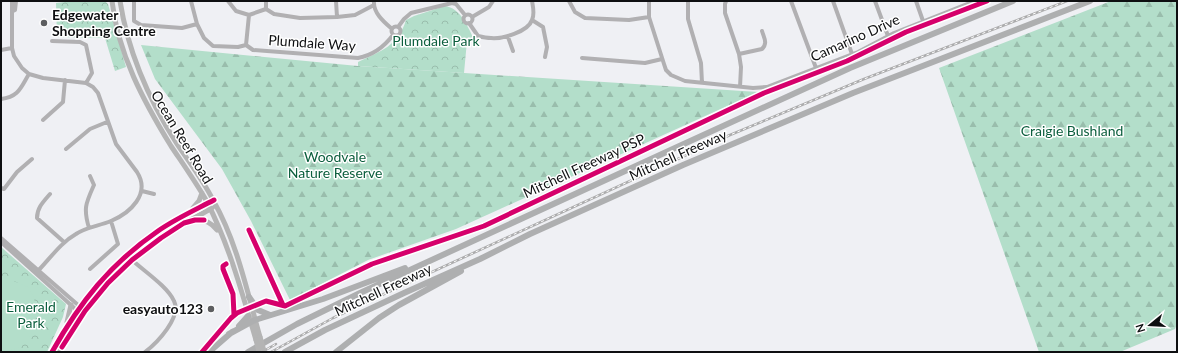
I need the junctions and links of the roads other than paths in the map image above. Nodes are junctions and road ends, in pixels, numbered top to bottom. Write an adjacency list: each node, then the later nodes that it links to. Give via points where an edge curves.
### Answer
1 (12, 1): 27 (street)
2 (16, 1): 27 (street)
3 (109, 1): 25 (main road)
4 (112, 1): 25 (main road, Ocean Reef Road)
5 (120, 1): 40 (main road, Ocean Reef Road)
6 (134, 1): 36 (street, via 134,20 141,25 182,28)
7 (191, 1): 36 (street)
8 (228, 1): 28 (street, via 236,11)
9 (266, 1): 26 (street)
10 (336, 1): 30 (street)
11 (493, 1): 31 (street, via 489,7)
12 (532, 1): 33 (street)
13 (569, 1): 32 (street, via 575,12 585,18 628,20)
14 (649, 1): 32 (street, Camarino Drive)
15 (688, 1): 59 (street, via 688,19 701,63)
16 (726, 1): 49 (street, via 725,13)
17 (791, 1): 55 (street)
18 (833, 1): 50 (street)
19 (875, 1): 43 (street)
20 (916, 1): 34 (street)
21 (975, 1): 34 (street, Camarino Drive)
22 (1013, 1): 86 (highway, Mitchell Freeway, via 843,72)
23 (1090, 1): 84 (highway, Mitchell Freeway, via 853,93 690,162)
24 (374, 3): 30 (street, via 355,15); 38 (street, via 380,18)
25 (113, 9): 54 (main road, Ocean Reef Road)
26 (266, 9): 28 (street); 30 (street, via 274,14 300,18)
27 (13, 11): 46 (street)
28 (249, 15): 45 (street)
29 (465, 16): 31 (street); 35 (street, via 463,20); 37 (street, via 456,4 452,3 411,13)
30 (337, 17)
31 (472, 17): 35 (street)
32 (649, 17): 53 (street, Camarino Drive)
33 (532, 20): 42 (street, via 527,26); 51 (street, via 543,27 547,47)
34 (924, 21): 43 (street, Camarino Drive)
35 (469, 23): 42 (street, via 478,36)
36 (197, 24): 45 (street, via 204,38 213,46)
37 (398, 27): 38 (street); 41 (street, via 400,33)
38 (392, 29): 41 (street)
39 (762, 31): 49 (street, via 766,44 762,49)
40 (127, 34): 54 (main road, via 123,37); 72 (main road, Ocean Reef Road, via 138,70 155,107)
41 (393, 35): 45 (street, Plumdale Way, via 383,47 368,56 358,58 253,50)
42 (508, 36): 48 (street)
43 (888, 36): 50 (street, Camarino Drive)
44 (52, 41): 58 (street, via 80,42 86,45 92,73)
45 (246, 45)
46 (12, 48): 47 (street); 56 (street, via 18,62)
47 (1, 50)
48 (513, 51)
49 (739, 54): 60 (street)
50 (852, 54): 55 (street, Camarino Drive)
51 (545, 57)
52 (582, 58): 53 (street, via 645,63)
53 (662, 59): 59 (street, Camarino Drive, via 671,75 685,81)
54 (128, 61): 69 (main road, Ocean Reef Road, via 146,103)
55 (816, 68): 60 (street, Camarino Drive, via 767,87)
56 (30, 74): 57 (street); 61 (street, via 14,96)
57 (65, 80): 58 (street); 62 (street, via 63,102)
58 (86, 83): 63 (street, via 98,93)
59 (702, 83): 60 (street, Camarino Drive)
60 (740, 87)
61 (1, 99)
62 (43, 120)
63 (108, 122): 64 (street, via 90,129); 68 (street, via 116,144 140,176)
64 (66, 149)
65 (32, 159): 67 (street, via 17,172 4,189)
66 (90, 176): 79 (street, via 94,185 85,207)
67 (1, 188)
68 (142, 191): 71 (street); 77 (street, via 136,204 125,214)
69 (202, 193): 73 (main road, Ocean Reef Road); 76 (main road, via 198,204)
70 (50, 194): 83 (street, via 37,211 37,218)
71 (154, 194)
72 (214, 200): 73 (main road); 74 (main road, Ocean Reef Road)
73 (207, 203): 75 (main road, Ocean Reef Road); 76 (main road)
74 (217, 206): 75 (main road); 89 (main road, Ocean Reef Road, via 228,231)
75 (210, 209): 78 (main road); 80 (main road, Ocean Reef Road)
76 (181, 216): 91 (main road, via 127,255 103,278)
77 (111, 221): 79 (street); 87 (street, via 118,244)
78 (184, 223): 80 (main road, via 195,220 209,222); 85 (main road)
79 (89, 228): 83 (street)
80 (223, 236): 94 (main road, Ocean Reef Road)
81 (1, 238): 88 (street)
82 (1, 242): 88 (street)
83 (64, 242): 88 (street)
84 (480, 259): 106 (highway, Mitchell Freeway, via 346,320); 107 (highway, via 399,305)
85 (132, 260): 92 (main road, via 108,283); 101 (street, via 175,301 176,310 170,325)
86 (422, 264): 93 (highway); 103 (highway, Mitchell Freeway, via 297,324)
87 (90, 270)
88 (37, 272): 90 (street); 91 (street)
89 (249, 297): 93 (highway, via 258,310); 95 (main road, Ocean Reef Road)
90 (71, 305): 91 (street); 96 (main road)
91 (78, 309): 92 (street); 96 (main road)
92 (84, 313): 99 (main road)
93 (271, 315): 95 (highway)
94 (248, 316): 95 (main road, Ocean Reef Road); 97 (highway)
95 (253, 321): 97 (highway); 98 (main road, Ocean Reef Road)
96 (66, 327): 100 (main road)
97 (229, 334): 102 (highway)
98 (258, 339): 104 (main road, Ocean Reef Road, bridge); 105 (main road, Ocean Reef Road, bridge)
99 (60, 351)
100 (52, 352)
101 (145, 352)
102 (209, 352)
103 (248, 352)
104 (259, 352)
105 (264, 352)
106 (285, 352)
107 (336, 352)

